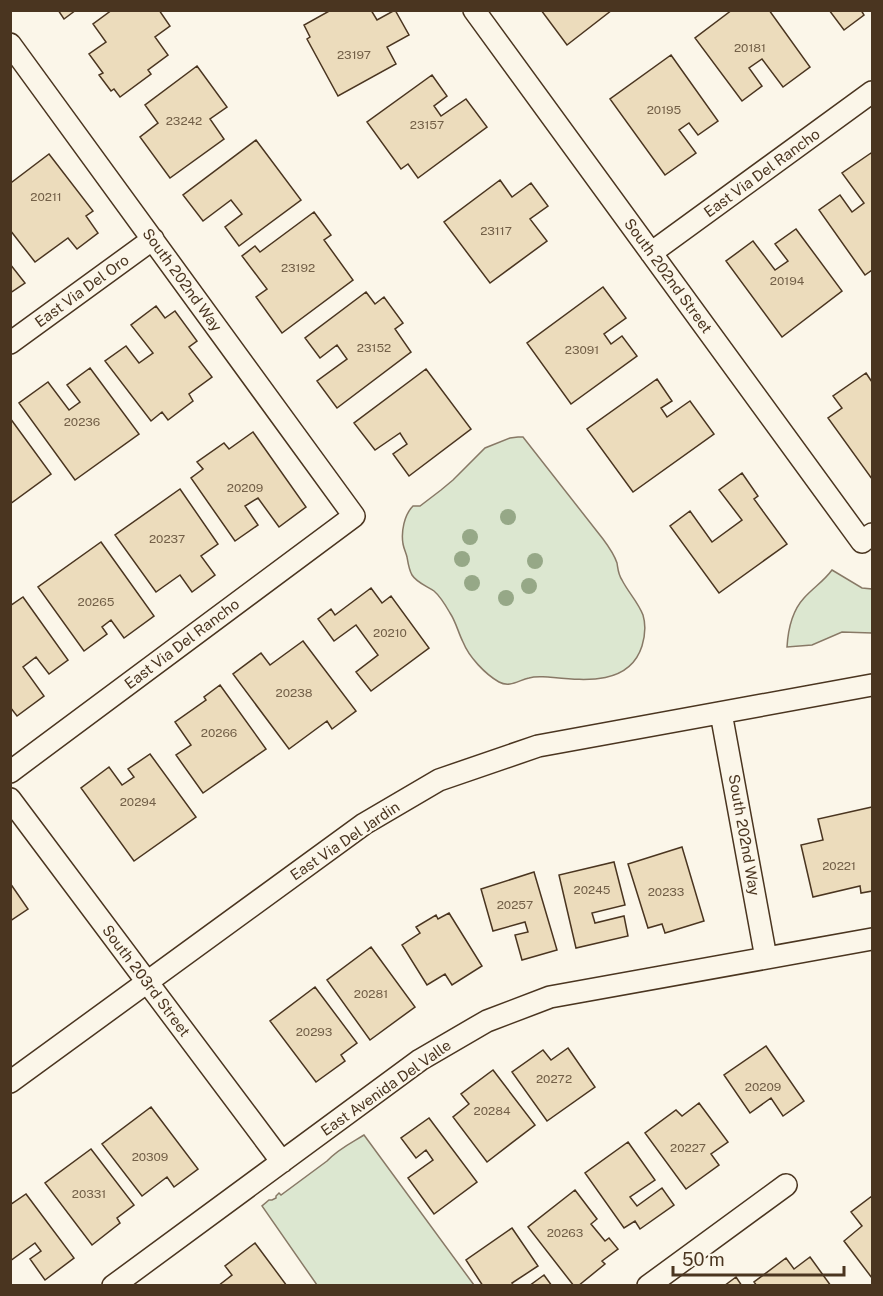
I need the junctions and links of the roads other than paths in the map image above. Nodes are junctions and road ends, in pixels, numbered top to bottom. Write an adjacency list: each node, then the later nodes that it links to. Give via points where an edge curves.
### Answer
1 (474, 10): 5 (street, South 202nd Street)
2 (10, 44): 4 (street, South 202nd Way)
3 (873, 92): 5 (street, East Via Del Rancho)
4 (153, 239): 6 (street, East Via Del Oro); 7 (street, South 202nd Way)
5 (651, 253): 8 (street, South 202nd Street)
6 (10, 343)
7 (354, 516): 11 (street, East Via Del Rancho)
8 (867, 538)
9 (873, 685): 10 (street, East Via Del Jardin)
10 (721, 713): 14 (street, South 202nd Way); 15 (street, East Via Del Jardin, via 538,746 439,780 364,824)
11 (10, 771)
12 (10, 799): 15 (street, South 203rd Street)
13 (873, 939): 14 (street, East Avenida Del Valle)
14 (766, 958): 17 (street, East Avenida Del Valle, via 550,997 487,1021 420,1060)
15 (147, 982): 16 (street, East Via Del Jardin); 17 (street, South 203rd Street)
16 (10, 1082)
17 (282, 1162): 19 (street, East Avenida Del Valle)
18 (786, 1185): 20 (street)
19 (113, 1286)
20 (648, 1286)

